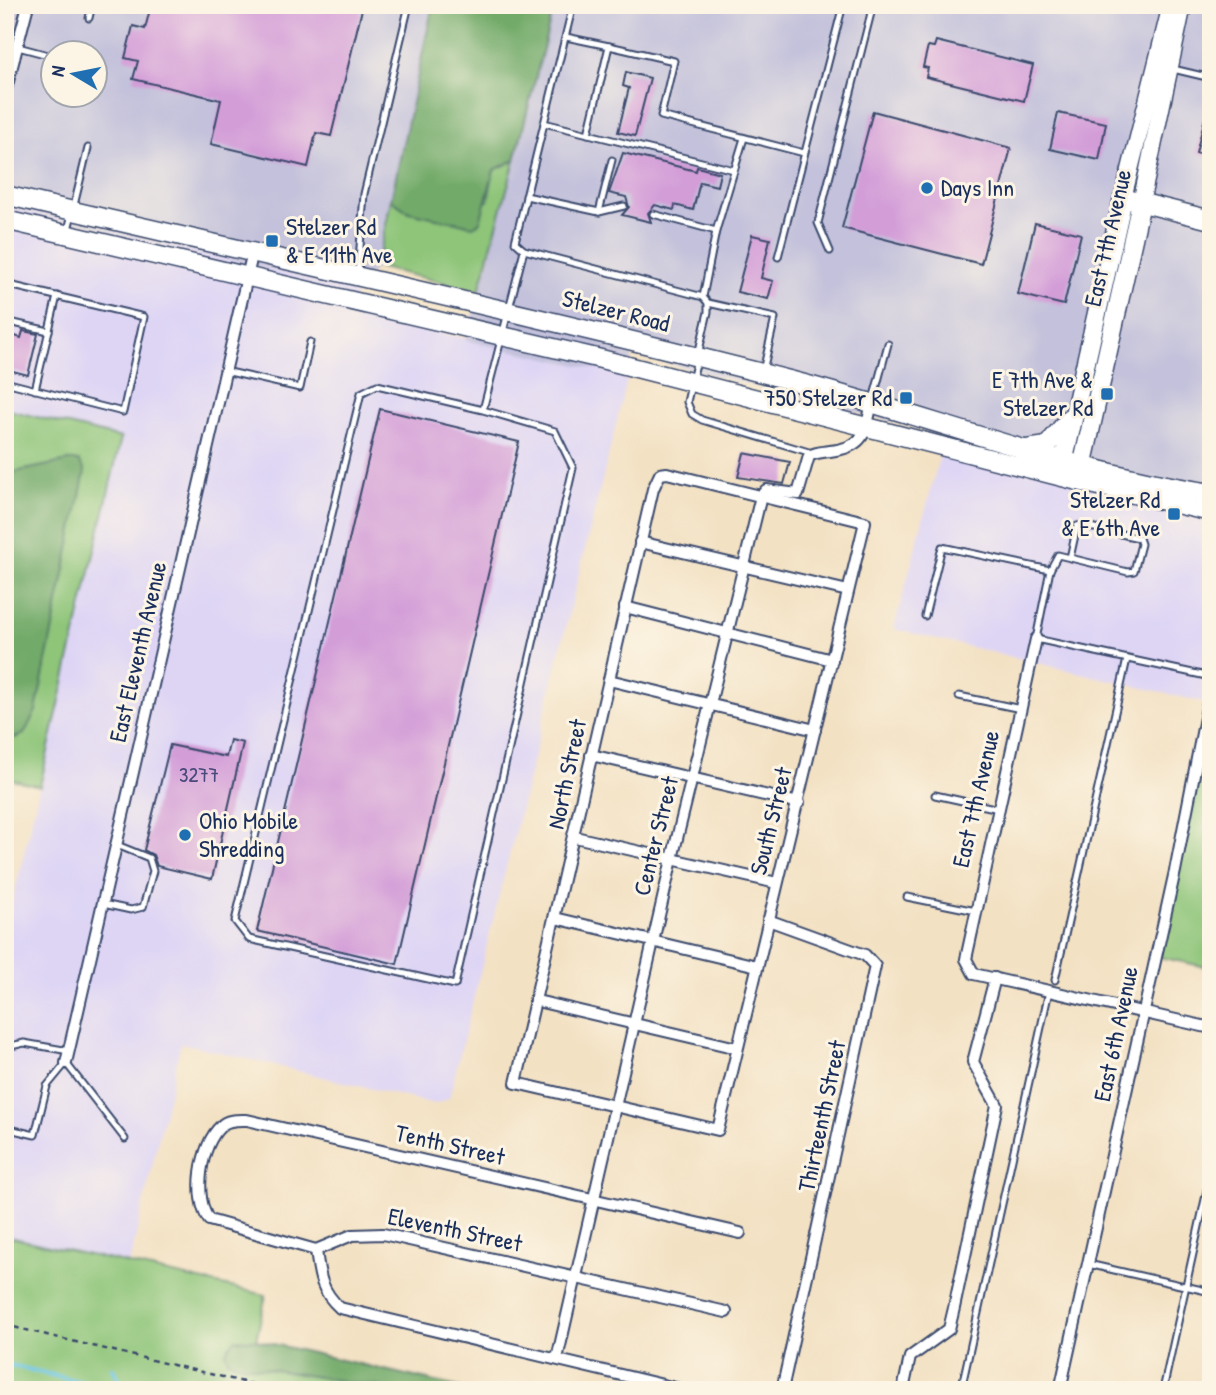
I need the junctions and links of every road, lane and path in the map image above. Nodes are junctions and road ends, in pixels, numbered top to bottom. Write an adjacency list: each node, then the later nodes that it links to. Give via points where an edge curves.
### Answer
1 (28, 5): 12 (street)
2 (92, 5): 9 (lane)
3 (409, 5): 39 (lane, via 364,194)
4 (573, 5): 10 (lane)
5 (843, 5): 21 (lane)
6 (873, 5): 37 (lane, via 818,223)
7 (1171, 5): 26 (street, East 7th Avenue)
8 (1183, 5): 14 (street, East 7th Avenue)
9 (89, 18)
10 (566, 37): 11 (lane); 17 (lane)
11 (609, 46): 18 (lane); 19 (lane, via 674,61 661,116)
12 (17, 47): 13 (lane); 16 (street)
13 (38, 52)
14 (1170, 69): 15 (lane); 26 (street, East 7th Avenue)
15 (1211, 78)
16 (5, 93)
17 (544, 123): 18 (lane); 25 (lane)
18 (588, 134): 23 (lane)
19 (744, 138): 21 (lane); 23 (lane)
20 (88, 148): 28 (lane)
21 (804, 153): 38 (lane)
22 (612, 160): 29 (lane)
23 (734, 170): 33 (lane)
24 (5, 195): 28 (main road, Stelzer Road)
25 (526, 196): 29 (lane); 35 (lane, via 515,242)
26 (1132, 201): 32 (main road); 57 (main road, East 7th Avenue); 65 (main road, East 7th Avenue)
27 (624, 206): 29 (lane)
28 (72, 210): 34 (lane); 36 (main road, Stelzer Road)
29 (599, 212)
30 (653, 214): 33 (lane)
31 (5, 220): 34 (main road, Stelzer Road)
32 (1211, 220)
33 (716, 231): 43 (lane)
34 (66, 234): 40 (main road, Stelzer Road)
35 (524, 250): 43 (lane); 46 (lane)
36 (253, 251): 39 (main road, Stelzer Road); 40 (street, East Eleventh Avenue)
37 (830, 251)
38 (778, 257)
39 (358, 274): 46 (main road, Stelzer Road)
40 (247, 276): 49 (main road, Stelzer Road); 53 (street, East Eleventh Avenue)
41 (8, 284): 42 (lane); 45 (lane)
42 (57, 296): 48 (lane); 58 (lane, via 144,317 123,412)
43 (703, 297): 44 (lane)
44 (708, 303): 52 (lane); 54 (lane, via 775,318)
45 (5, 306)
46 (508, 310): 49 (lane); 52 (main road, Stelzer Road)
47 (5, 321): 48 (lane)
48 (49, 331): 58 (lane)
49 (502, 335): 56 (main road, Stelzer Road); 60 (lane)
50 (310, 342): 53 (lane, via 300,388)
51 (888, 344): 59 (lane)
52 (696, 357): 54 (main road, Stelzer Road); 56 (lane)
53 (225, 371): 93 (street, East Eleventh Avenue)
54 (762, 373): 59 (main road, Stelzer Road)
55 (5, 382): 58 (lane)
56 (690, 382): 61 (main road, Stelzer Road); 63 (lane, via 687,402 692,414 702,420)
57 (1081, 387): 62 (main road, via 1069,420 1055,439 1038,449); 64 (main road, East 7th Avenue)
58 (35, 390)
59 (872, 403): 61 (street); 62 (main road, Stelzer Road)
60 (483, 410): 60 (lane, via 555,431 573,468 455,985 249,939 235,921 361,393 377,385)
61 (866, 428): 63 (street, via 857,443 846,449); 64 (main road, Stelzer Road)
62 (1020, 449): 64 (main road, Stelzer Road)
63 (813, 453): 67 (street, via 798,494 766,490)
64 (1062, 469): 65 (main road, Stelzer Road)
65 (1080, 473): 66 (main road, Stelzer Road); 68 (main road, Stelzer Road)
66 (1211, 493)
67 (761, 496): 69 (street, North Street, via 660,474); 71 (street, Center Street); 73 (street, South Street, via 865,522)
68 (1211, 512)
69 (640, 542): 71 (street); 74 (street, North Street)
70 (1070, 558): 70 (lane, via 1135,571 1141,544 1139,538 1081,524); 72 (lane, via 1054,557)
71 (745, 566): 73 (street); 76 (street, Center Street)
72 (1050, 570): 75 (lane, via 942,547); 77 (lane)
73 (848, 591): 79 (street, South Street)
74 (625, 607): 76 (street); 81 (street, North Street)
75 (925, 616)
76 (727, 634): 79 (street); 84 (street, Center Street)
77 (1036, 639): 78 (lane); 85 (street, East 7th Avenue)
78 (1127, 659): 80 (lane); 104 (lane)
79 (832, 660): 86 (street, South Street)
80 (1211, 677)
81 (609, 680): 84 (street); 87 (street, North Street)
82 (1211, 687): 107 (street, East 6th Avenue)
83 (959, 696): 85 (lane)
84 (710, 704): 86 (street); 88 (street, Center Street)
85 (1021, 709): 91 (street, East 7th Avenue)
86 (815, 730): 90 (street, South Street)
87 (591, 755): 88 (street); 92 (street, North Street)
88 (692, 778): 90 (street); 94 (street, Center Street)
89 (935, 795): 91 (lane)
90 (799, 803): 95 (street, South Street)
91 (999, 809): 98 (street, East 7th Avenue)
92 (575, 837): 94 (street); 99 (street, North Street)
93 (116, 844): 97 (street, East Eleventh Avenue); 97 (lane, via 149,858 153,871 143,907 131,910)
94 (672, 859): 95 (street); 101 (street, Center Street)
95 (777, 883): 100 (street, South Street)
96 (907, 897): 98 (lane)
97 (103, 904): 112 (street, East Eleventh Avenue)
98 (976, 911): 103 (street, East 7th Avenue, via 966,958 974,974)
99 (555, 918): 101 (street); 106 (street, North Street)
100 (768, 920): 102 (street, South Street); 129 (street, Thirteenth Street, via 865,954 875,966)
101 (653, 941): 102 (street); 108 (street, Center Street)
102 (757, 966): 110 (street, South Street)
103 (995, 978): 105 (street); 130 (street, via 973,1062 997,1105 954,1308 949,1329 910,1357)
104 (1055, 980)
105 (1049, 991): 107 (street); 131 (lane)
106 (537, 1001): 108 (street); 113 (street, North Street, via 516,1083)
107 (1142, 1012): 109 (street); 120 (street, East 6th Avenue)
108 (634, 1023): 110 (street); 113 (street, Center Street)
109 (1211, 1028)
110 (737, 1048): 113 (street, South Street, via 718,1129)
111 (5, 1055): 112 (lane, via 11,1046 24,1043)
112 (67, 1057): 114 (lane, via 47,1086 35,1135); 115 (lane)
113 (616, 1107): 117 (street, Center Street)
114 (5, 1128)
115 (125, 1139)
116 (1211, 1172): 122 (lane)
117 (595, 1199): 118 (street, Tenth Street); 119 (street, Tenth Street, via 247,1120 221,1124 209,1145 198,1191 201,1209 209,1220); 121 (street, Center Street)
118 (740, 1233)
119 (316, 1250): 121 (street, Eleventh Street, via 352,1235 383,1234); 126 (street, via 320,1281 327,1297 340,1308)
120 (1088, 1264): 122 (lane); 132 (street, East 6th Avenue)
121 (575, 1277): 124 (street, Eleventh Street); 126 (street, Center Street)
122 (1186, 1286): 123 (lane); 133 (lane)
123 (1211, 1292)
124 (726, 1312)
125 (5, 1325): 127 (path)
126 (557, 1359): 128 (street)
127 (277, 1390)
128 (684, 1390)
129 (782, 1390)
130 (903, 1390)
131 (961, 1390)
132 (1060, 1390)
133 (1163, 1390)

